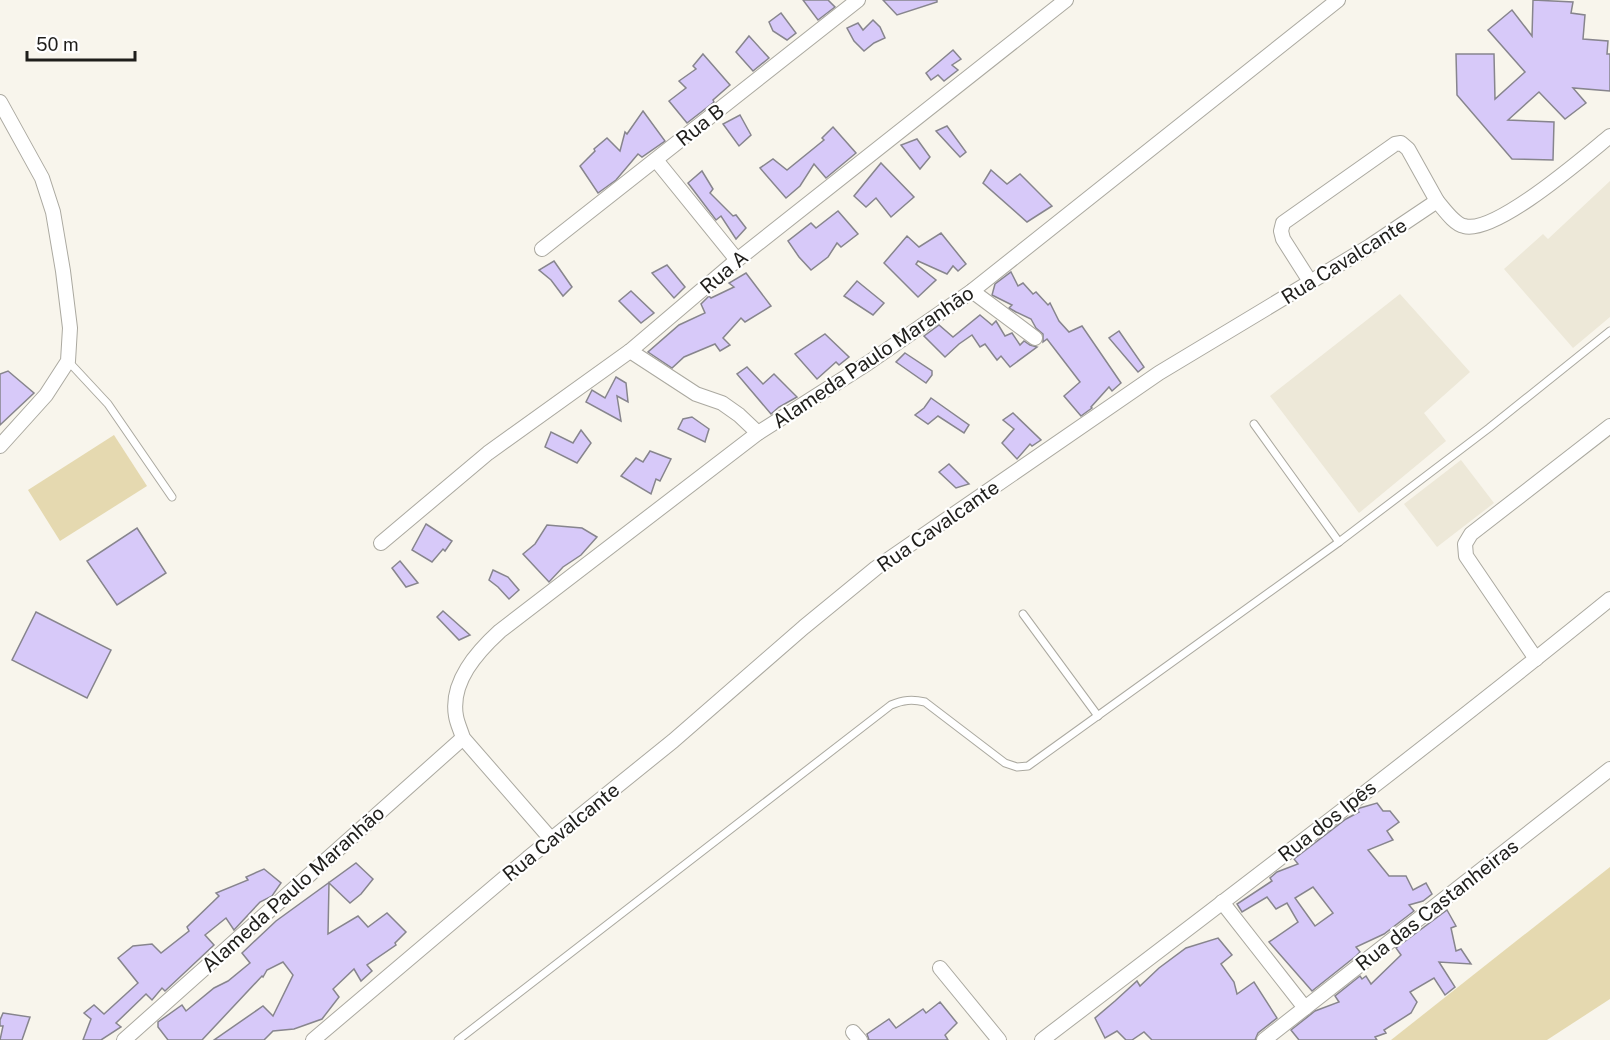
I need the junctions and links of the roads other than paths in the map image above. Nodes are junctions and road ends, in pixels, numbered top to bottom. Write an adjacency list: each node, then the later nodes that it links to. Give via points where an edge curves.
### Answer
1 (858, 0): 6 (street, Rua B)
2 (1066, 0): 9 (street, Rua A)
3 (1338, 0): 11 (street, Alameda Paulo Maranhão)
4 (0, 102): 15 (street, via 42,178 53,212 70,328)
5 (1610, 136): 7 (street, via 1541,191 1475,228 1461,226)
6 (656, 160): 8 (street, Rua B); 9 (street)
7 (1437, 201): 10 (street, Rua Cavalcante); 10 (street, via 1408,149 1401,143 1395,144 1283,223 1283,239)
8 (542, 249)
9 (737, 260): 14 (street, Rua A)
10 (1311, 283): 29 (street, Rua Cavalcante, via 1159,373 876,568)
11 (972, 291): 13 (street); 18 (street, Alameda Paulo Maranhão)
12 (1610, 331): 21 (lane)
13 (1035, 338)
14 (630, 351): 18 (street, via 696,394 722,403); 22 (street, Rua A, via 488,453)
15 (68, 361): 19 (street, via 46,395); 20 (lane, via 108,404)
16 (1254, 424): 21 (lane)
17 (1610, 426): 25 (street, via 1471,534 1465,544 1466,556)
18 (758, 434): 27 (street, Alameda Paulo Maranhão, via 484,645 458,686 456,717)
19 (0, 446)
20 (172, 497)
21 (1340, 542): 26 (lane)
22 (381, 543)
23 (1610, 599): 25 (street, Rua dos Ipês)
24 (1023, 614): 26 (lane)
25 (1536, 659): 30 (street, Rua dos Ipês)
26 (1098, 716): 35 (lane, via 1028,766 1017,767 1005,763 925,702 914,699 891,705)
27 (463, 738): 29 (street, Alameda Paulo Maranhão); 33 (street, Alameda Paulo Maranhão)
28 (1610, 769): 32 (street, Rua das Castanheiras)
29 (551, 839): 34 (street, Rua Cavalcante)
30 (1222, 902): 32 (street); 37 (street, Rua dos Ipês)
31 (940, 968): 36 (street)
32 (1305, 1008): 38 (street, Rua das Castanheiras)
33 (123, 1040)
34 (313, 1040)
35 (458, 1040)
36 (999, 1040)
37 (1041, 1040)
38 (1264, 1040)

